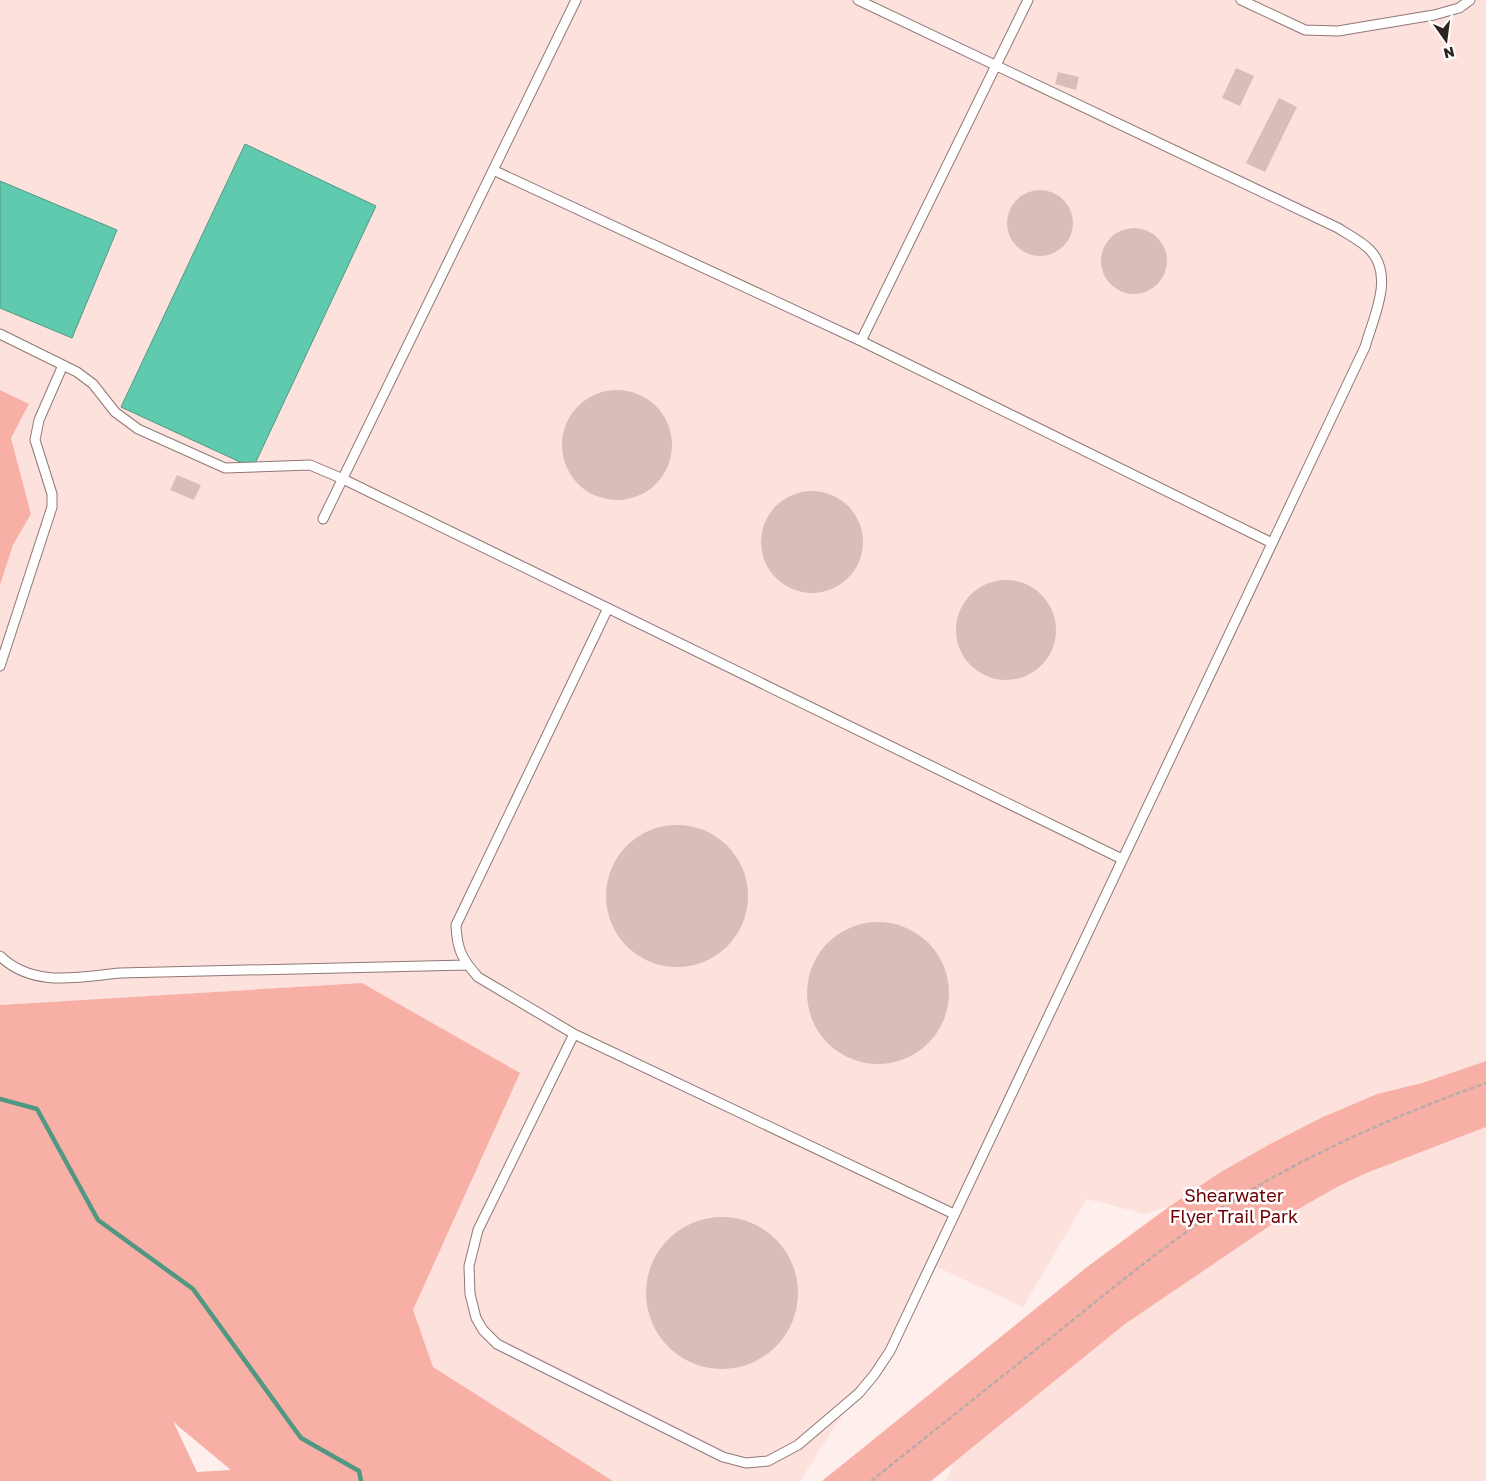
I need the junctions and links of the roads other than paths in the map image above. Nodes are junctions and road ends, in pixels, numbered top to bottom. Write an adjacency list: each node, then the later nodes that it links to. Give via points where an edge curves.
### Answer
1 (576, 0): 7 (lane)
2 (858, 0): 6 (lane)
3 (1028, 0): 6 (lane)
4 (1241, 0): 5 (lane, via 1305,30 1338,32 1434,15 1459,8)
5 (1470, 0)
6 (995, 66): 9 (lane); 13 (lane, via 1338,228 1371,252 1381,270 1382,288 1365,347)
7 (493, 170): 9 (lane); 11 (lane)
8 (0, 334): 10 (lane)
9 (861, 341): 13 (lane)
10 (63, 365): 11 (lane, via 93,384 114,412 138,429 225,468 310,465); 15 (lane, via 39,420 34,440 52,494 52,507)
11 (343, 479): 12 (lane); 14 (lane)
12 (323, 519)
13 (1272, 543): 16 (lane)
14 (608, 608): 16 (lane); 18 (lane, via 456,925 457,945)
15 (0, 666)
16 (1122, 859): 20 (lane)
17 (0, 956): 18 (lane, via 25,974 45,978 120,972)
18 (467, 965): 19 (lane, via 478,976)
19 (574, 1034): 20 (lane); 20 (lane, via 478,1230 468,1266 476,1318 497,1344 723,1457 746,1463 768,1460 798,1445 859,1393 890,1351)
20 (954, 1214)

